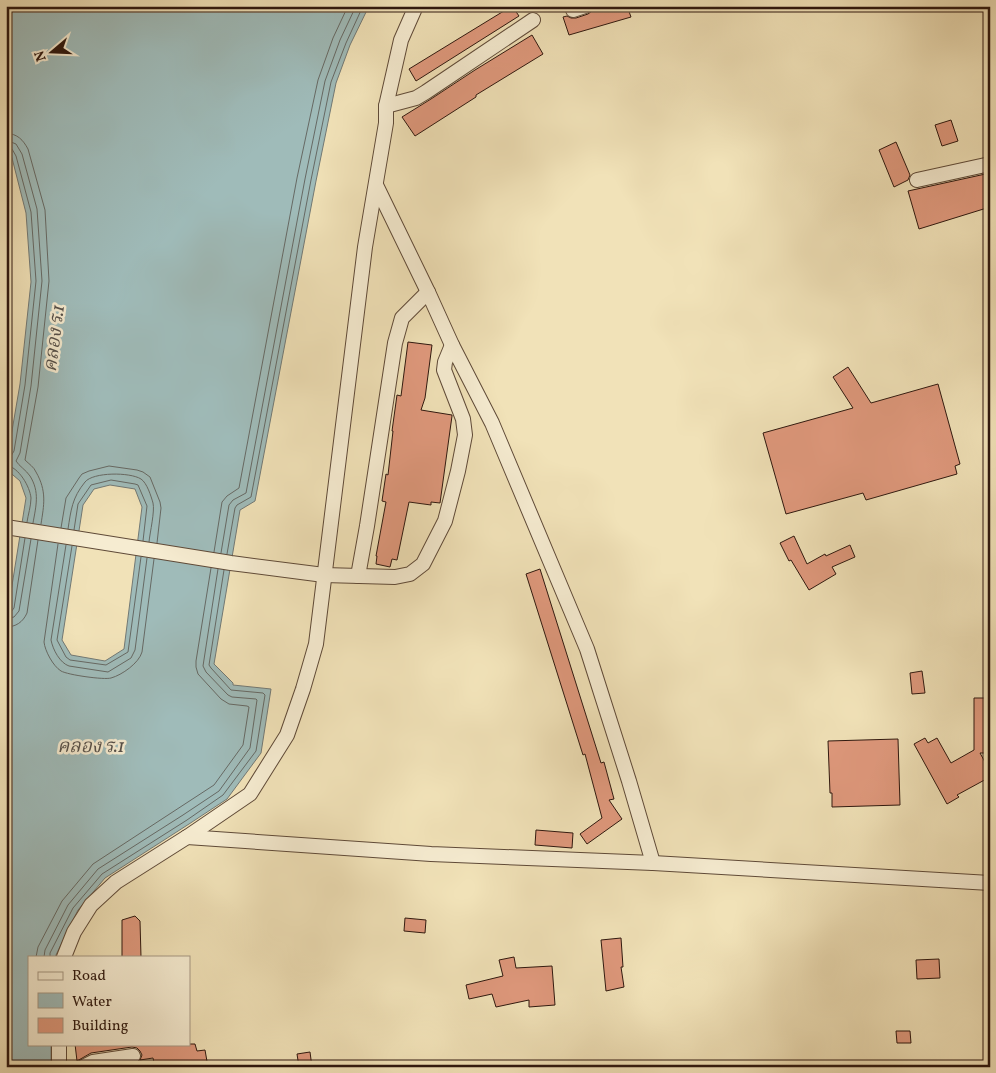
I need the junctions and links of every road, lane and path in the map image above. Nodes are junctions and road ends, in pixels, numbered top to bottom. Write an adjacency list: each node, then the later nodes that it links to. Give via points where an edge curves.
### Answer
1 (416, 6): 3 (street, via 401,40)
2 (533, 20): 3 (street, via 416,98)
3 (386, 106): 6 (street)
4 (990, 164): 5 (street)
5 (917, 180)
6 (376, 184): 7 (street); 10 (street, via 365,247)
7 (428, 292): 8 (street); 11 (street, via 402,318 395,343)
8 (452, 346): 11 (street, via 444,370 463,419 465,434 445,521 423,564 410,574); 13 (street, via 492,423 587,649)
9 (10, 528): 10 (street)
10 (324, 575): 11 (street); 12 (street, via 316,644 287,735 250,794)
11 (358, 576)
12 (187, 837): 13 (street, via 431,854); 15 (street, via 116,882 91,905 74,932)
13 (652, 862): 14 (street)
14 (990, 883)
15 (64, 956)
16 (59, 1046): 18 (street)
17 (133, 1056): 19 (street, via 93,1062)
18 (59, 1067)
19 (83, 1067)

